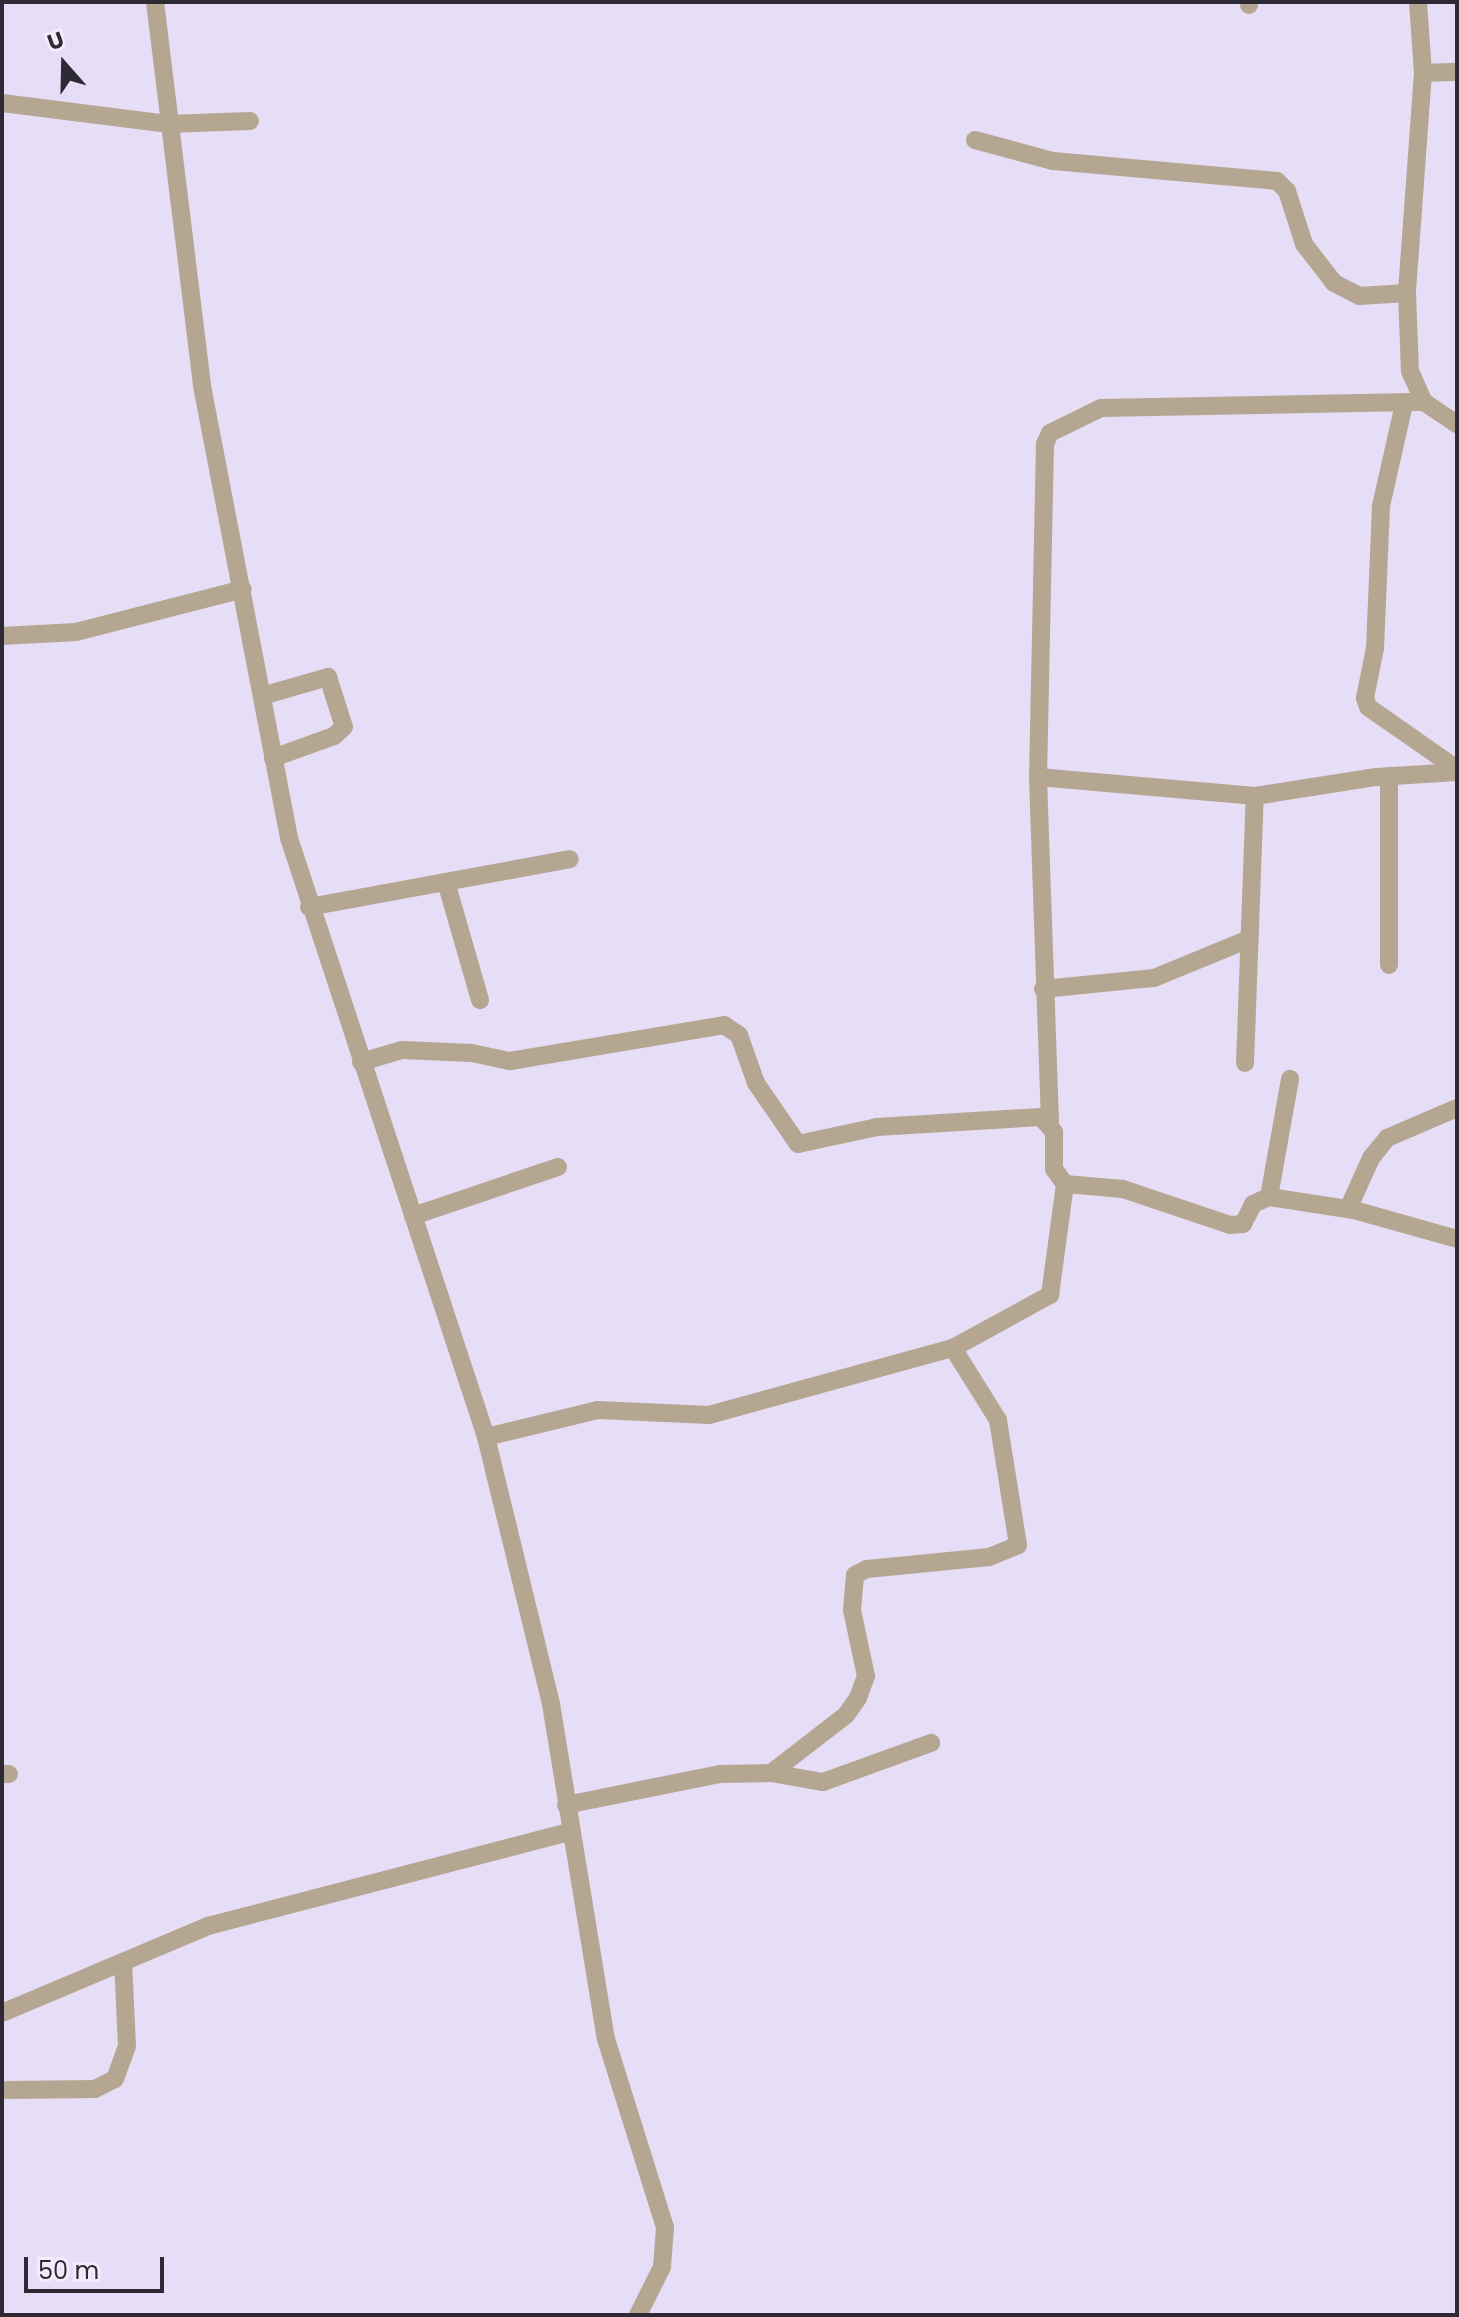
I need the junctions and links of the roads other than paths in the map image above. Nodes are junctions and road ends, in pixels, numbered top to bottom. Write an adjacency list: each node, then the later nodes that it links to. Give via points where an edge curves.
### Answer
1 (155, 2): 7 (street)
2 (1418, 2): 4 (street)
3 (1457, 72): 4 (street)
4 (1423, 73): 9 (street)
5 (2, 103): 7 (street)
6 (250, 121): 7 (street)
7 (168, 124): 13 (street, via 202,386)
8 (975, 140): 9 (street, via 1053,161 1277,181 1287,191 1304,244 1334,283 1359,296)
9 (1407, 293): 10 (street, via 1410,371)
10 (1424, 402): 11 (street); 12 (street)
11 (1404, 404): 17 (street, via 1381,506 1375,648 1365,698 1368,707); 19 (street, via 1101,408 1050,433 1045,460)
12 (1457, 424)
13 (243, 589): 14 (street, via 76,632); 15 (street)
14 (2, 636)
15 (262, 696): 16 (street); 16 (street, via 328,677 344,727 334,736)
16 (273, 758): 23 (street)
17 (1457, 770): 18 (street)
18 (1389, 776): 20 (street); 25 (street)
19 (1038, 777): 20 (street); 26 (street)
20 (1255, 796): 24 (street)
21 (570, 859): 22 (street)
22 (446, 882): 23 (street); 27 (street)
23 (309, 907): 28 (street)
24 (1249, 939): 26 (street, via 1154,978); 29 (street)
25 (1389, 965)
26 (1043, 989): 32 (street)
27 (480, 1000)
28 (361, 1062): 32 (street, via 402,1050 472,1053 510,1061 724,1025 739,1035 756,1083 798,1144 877,1127 1027,1117); 37 (street)
29 (1245, 1063)
30 (1290, 1079): 35 (street)
31 (1457, 1108): 36 (street, via 1387,1138 1371,1158)
32 (1050, 1122): 34 (street, via 1054,1169)
33 (558, 1167): 37 (street)
34 (1065, 1184): 35 (street, via 1123,1189 1230,1225 1243,1224 1253,1204); 39 (street, via 1050,1295)
35 (1269, 1197): 36 (street)
36 (1348, 1209): 38 (street)
37 (413, 1216): 40 (street)
38 (1457, 1239)
39 (953, 1348): 40 (street, via 709,1415 598,1410); 42 (street, via 998,1420 1018,1545 989,1557 855,1575 852,1610 866,1676 858,1698 846,1715)
40 (486, 1437): 43 (street, via 545,1676)
41 (931, 1743): 42 (street, via 823,1782)
42 (771, 1773): 43 (street, via 696,1776)
43 (566, 1805): 44 (street)
44 (570, 1832): 45 (street, via 463,1864 273,1907 182,1935); 48 (street, via 612,2064 665,2227 662,2267)
45 (123, 1962): 46 (street); 47 (street, via 127,2046 115,2079 95,2089)
46 (2, 2013)
47 (7, 2090)
48 (638, 2315)

